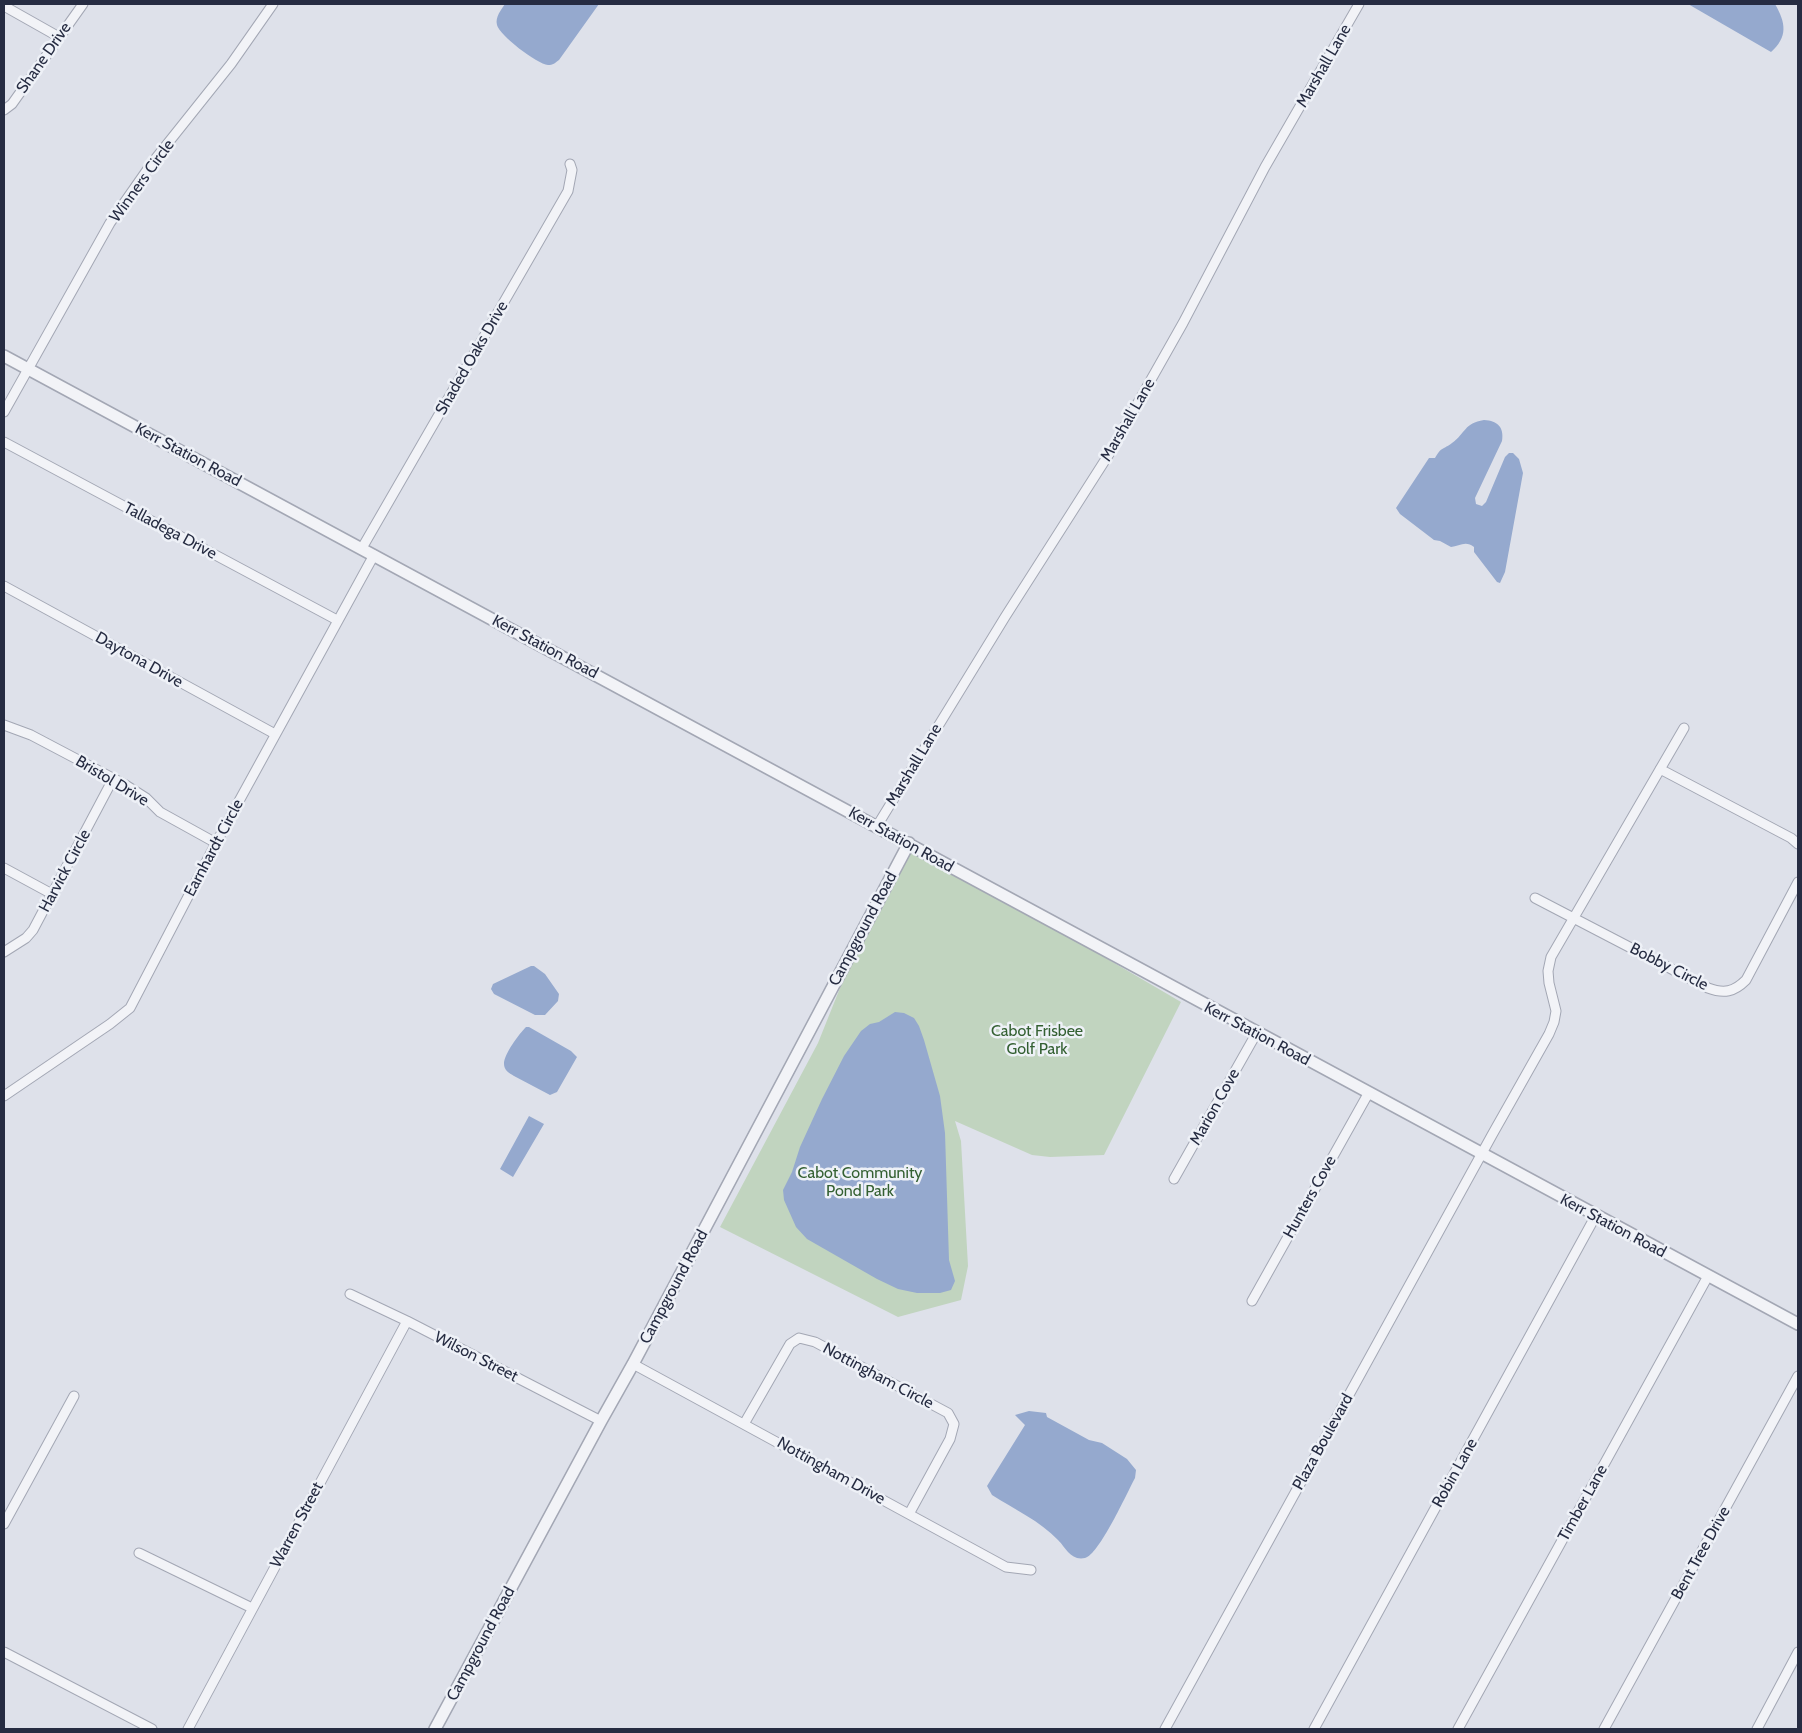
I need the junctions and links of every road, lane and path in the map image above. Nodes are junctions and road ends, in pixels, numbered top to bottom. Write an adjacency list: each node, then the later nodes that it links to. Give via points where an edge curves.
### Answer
1 (83, 4): 5 (street, Shane Drive)
2 (273, 4): 9 (street, Winners Circle, via 110,223)
3 (1360, 4): 21 (street, Marshall Lane, via 1266,167 1109,454 1004,617)
4 (4, 6): 5 (street)
5 (60, 37): 6 (street, Shane Drive, via 12,104)
6 (4, 110)
7 (570, 164): 12 (street, Shaded Oaks Drive, via 568,191)
8 (4, 356): 9 (street, Kerr Station Road)
9 (28, 369): 10 (street); 12 (street, Kerr Station Road)
10 (4, 412)
11 (4, 442): 15 (street, Talladega Drive)
12 (362, 548): 13 (street, Kerr Station Road)
13 (374, 555): 15 (street, Earnhardt Circle); 21 (street, Kerr Station Road)
14 (4, 586): 18 (street, Daytona Drive)
15 (337, 620): 18 (street, Earnhardt Circle)
16 (4, 725): 20 (street, Bristol Drive, via 31,735)
17 (1684, 728): 19 (street, Plaza Boulevard)
18 (275, 734): 22 (street, Earnhardt Circle)
19 (1660, 769): 24 (street); 29 (street, Plaza Boulevard)
20 (114, 779): 22 (street, Bristol Drive, via 146,798 160,812); 27 (street, Harvick Circle)
21 (877, 826): 23 (street, Kerr Station Road)
22 (216, 843): 33 (street, Earnhardt Circle, via 130,1008)
23 (909, 843): 31 (street, Kerr Station Road); 42 (street, Campground Road)
24 (1798, 844)
25 (4, 868): 27 (street)
26 (1798, 882): 29 (street, Bobby Circle, via 1746,980 1730,992 1708,988)
27 (52, 894): 30 (street, Harvick Circle, via 30,934)
28 (1536, 898): 29 (street, Bobby Circle)
29 (1574, 918): 34 (street, Plaza Boulevard, via 1551,957 1548,971 1556,1011 1554,1022)
30 (4, 952)
31 (1256, 1034): 32 (street, Kerr Station Road); 35 (street, Marion Cove)
32 (1368, 1094): 34 (street, Kerr Station Road); 39 (street, Hunters Cove)
33 (4, 1096)
34 (1481, 1156): 36 (street, Kerr Station Road); 57 (street, Plaza Boulevard)
35 (1174, 1179)
36 (1595, 1217): 37 (street, Kerr Station Road); 58 (street, Robin Lane)
37 (1708, 1276): 41 (street, Kerr Station Road); 59 (street, Timber Lane)
38 (350, 1294): 40 (street, Wilson Street)
39 (1252, 1301)
40 (407, 1321): 45 (street, Wilson Street); 51 (street, Warren Street)
41 (1798, 1324)
42 (633, 1364): 45 (street, Campground Road); 46 (street, Nottingham Drive)
43 (1798, 1376): 60 (street, Bent Tree Drive)
44 (74, 1396): 48 (street)
45 (601, 1421): 56 (street, Campground Road)
46 (744, 1424): 47 (street, Nottingham Drive); 47 (street, Nottingham Circle, via 790,1344 799,1338 815,1342 948,1413 954,1424 950,1439)
47 (909, 1514): 50 (street, Nottingham Drive, via 1006,1567)
48 (4, 1524)
49 (139, 1553): 51 (street)
50 (1031, 1570)
51 (252, 1608): 55 (street, Warren Street)
52 (4, 1652): 54 (street)
53 (1798, 1652): 61 (street)
54 (152, 1729)
55 (188, 1729)
56 (435, 1729)
57 (1167, 1729)
58 (1314, 1729)
59 (1458, 1729)
60 (1604, 1729)
61 (1757, 1729)

